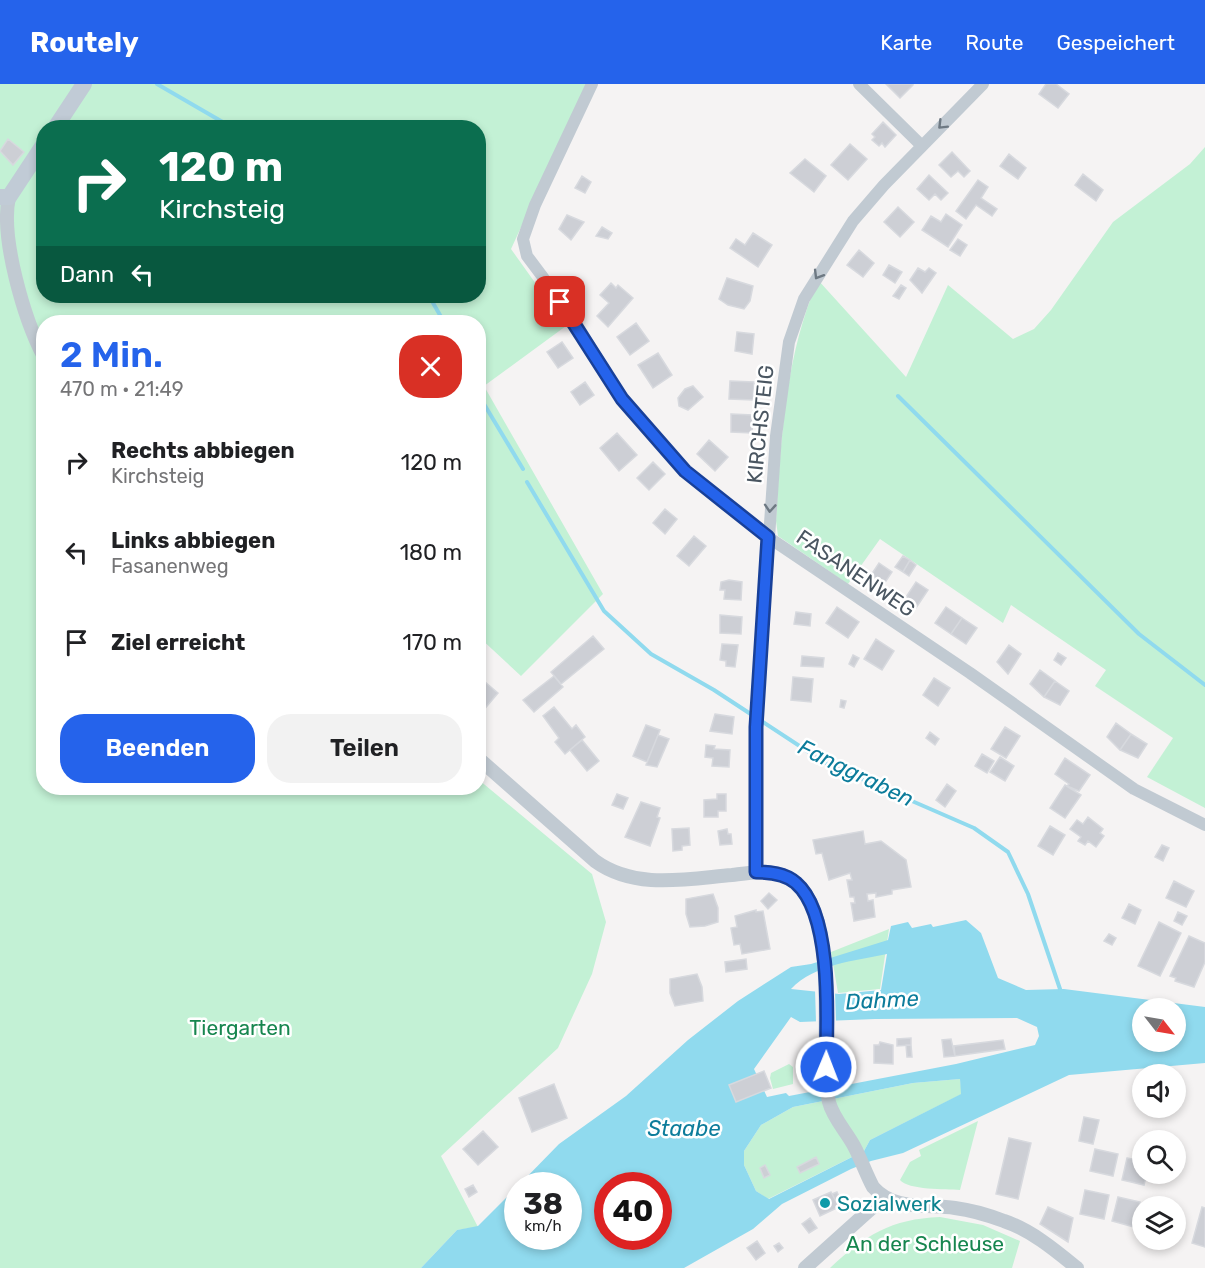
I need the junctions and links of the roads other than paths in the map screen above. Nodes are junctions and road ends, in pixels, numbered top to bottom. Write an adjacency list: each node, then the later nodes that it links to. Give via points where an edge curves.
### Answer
1 (84, 84): 5 (main road)
2 (592, 84): 10 (street, FASANENWEG, via 535,205 523,239 527,256 569,312 622,399 685,471)
3 (860, 84): 6 (street)
4 (983, 84): 6 (street, KIRCHSTEIG, one-way to 6)
5 (60, 120)
6 (922, 146): 10 (street, KIRCHSTEIG, one-way to 10, via 853,221 800,310 783,377)
7 (36, 155): 8 (main road)
8 (5, 197): 9 (street, via 4,237)
9 (36, 337)
10 (768, 537): 12 (street, FASANENWEG, via 1134,789); 13 (street, KIRCHSTEIG, via 756,727)
11 (486, 765): 13 (street, via 595,861 616,873 651,880)
12 (1205, 825)
13 (756, 872): 14 (street, via 783,875 795,881 813,910 824,973 828,1094 873,1187)
14 (884, 1197): 15 (street, via 900,1204 956,1208 1006,1221); 16 (street)
15 (1073, 1265)
16 (805, 1268)

